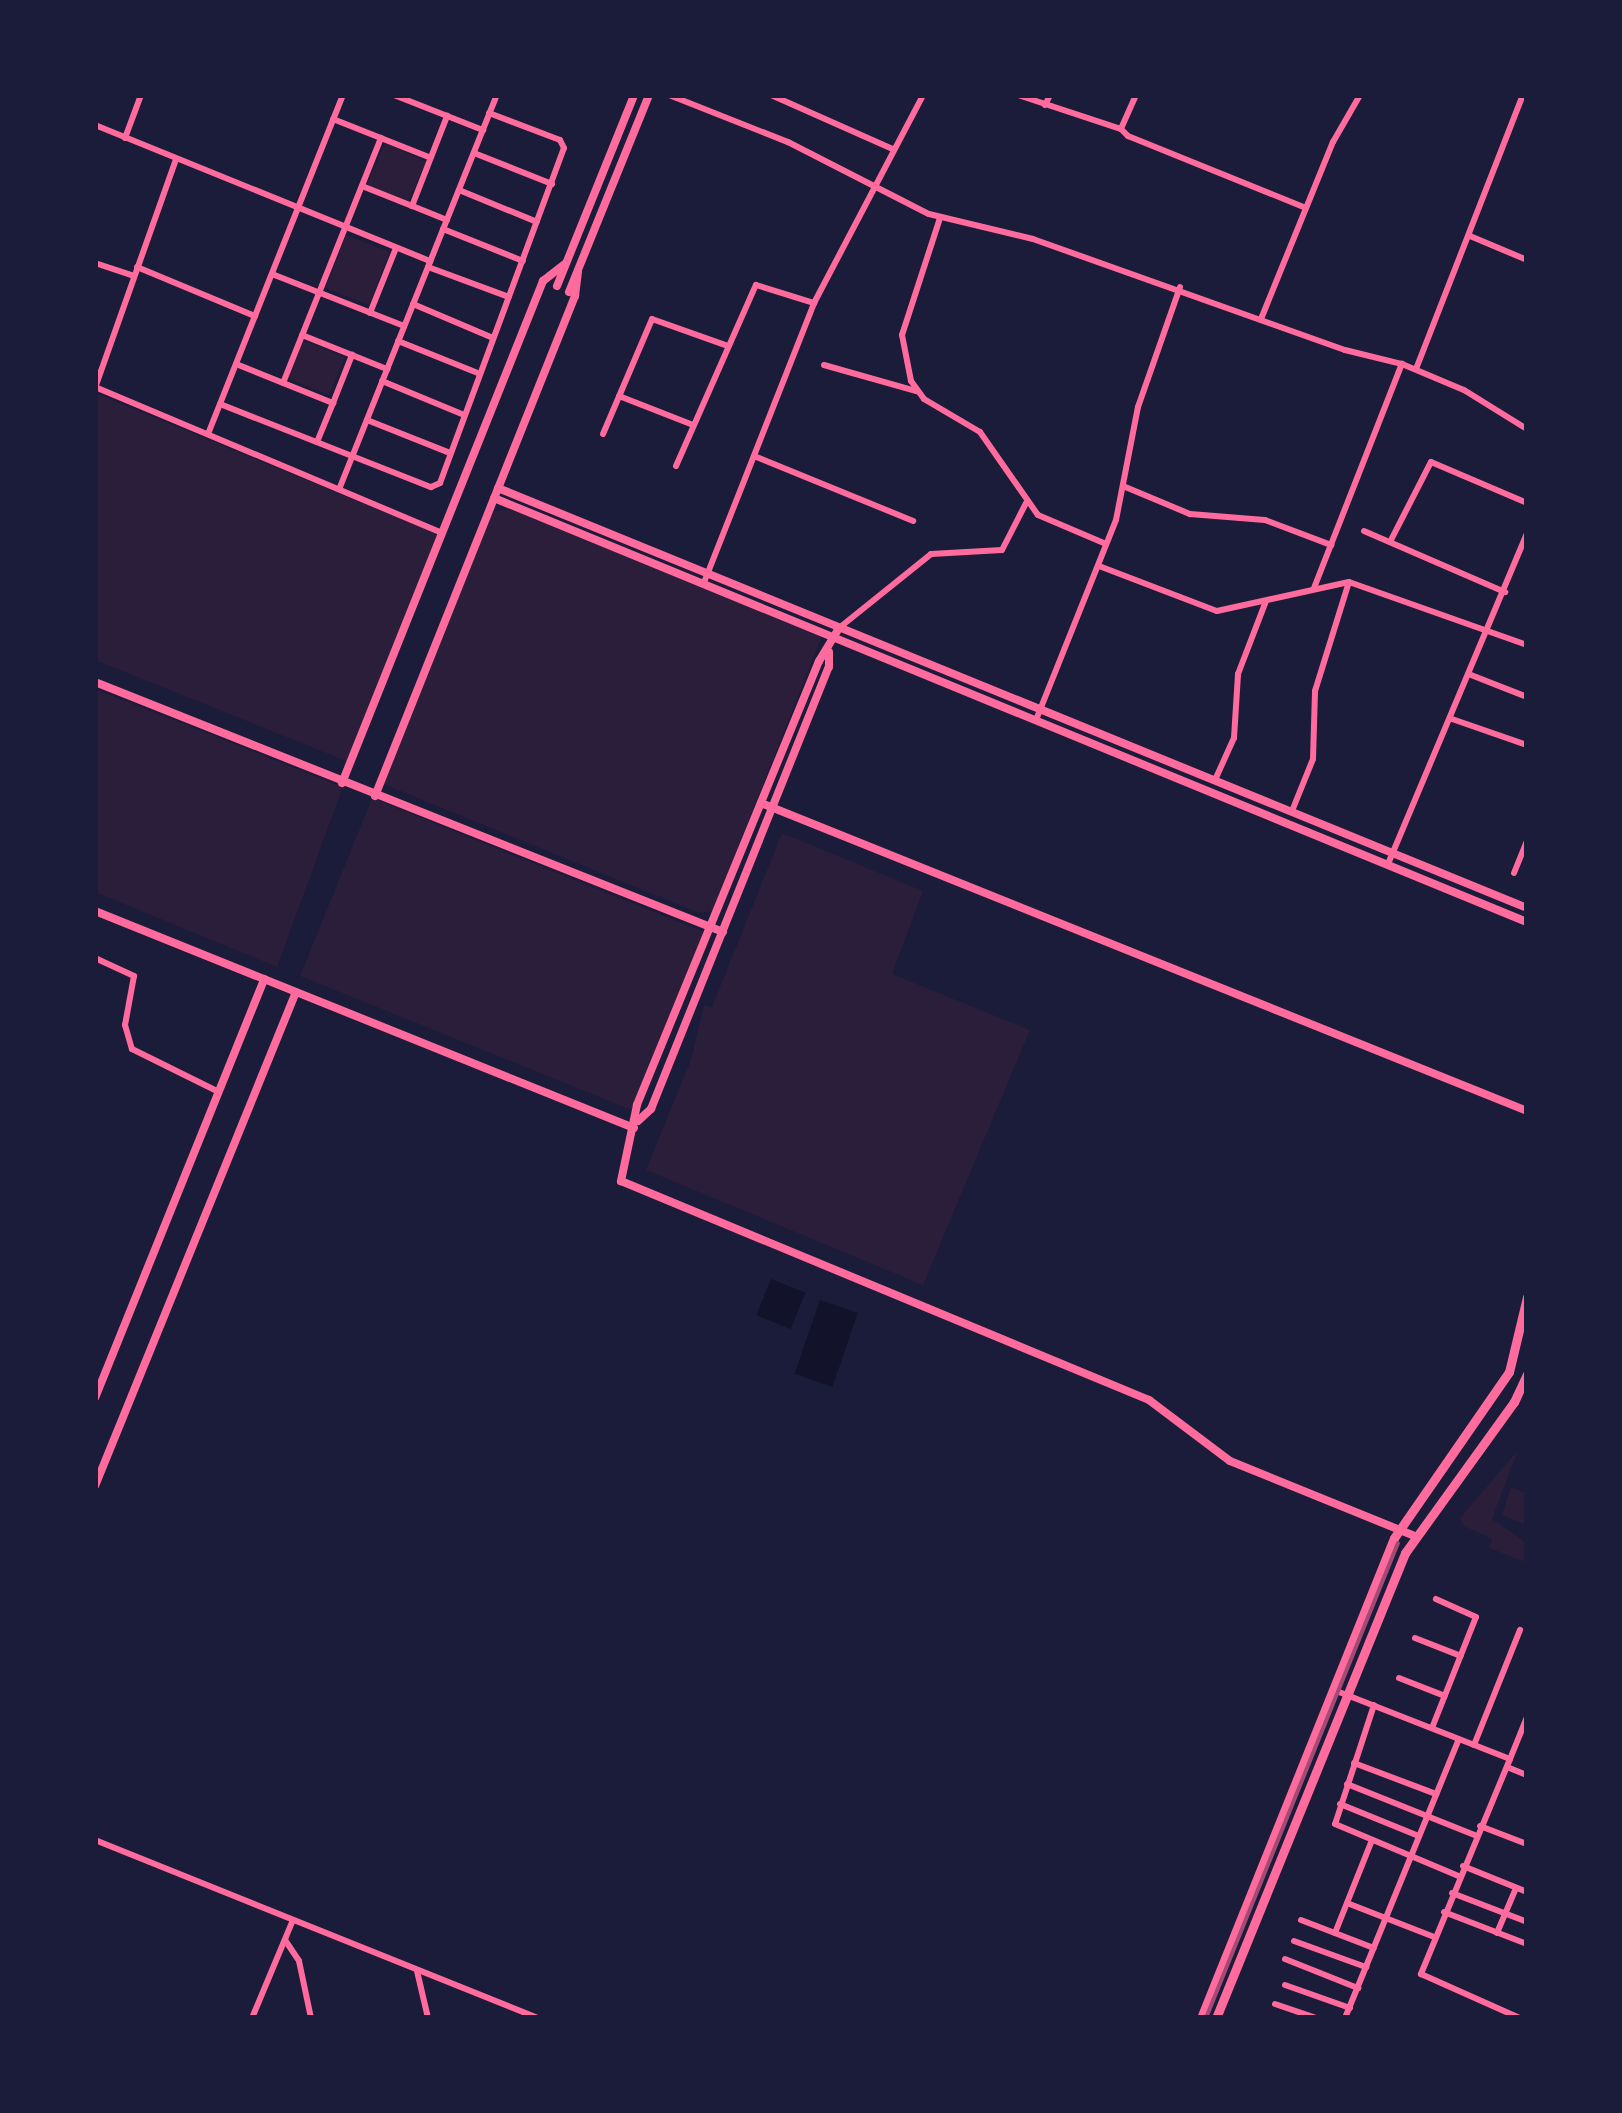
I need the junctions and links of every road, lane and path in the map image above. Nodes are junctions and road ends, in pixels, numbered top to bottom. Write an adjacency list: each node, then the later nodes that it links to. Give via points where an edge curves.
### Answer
1 (141, 95): 22 (street)
2 (343, 95): 18 (street)
3 (394, 95): 17 (street)
4 (497, 95): 16 (street)
5 (634, 95): 44 (street)
6 (649, 95): 46 (street)
7 (669, 95): 30 (street, via 788,142)
8 (771, 95): 24 (street)
9 (923, 95): 24 (street)
10 (1018, 95): 15 (street)
11 (1050, 95): 15 (street)
12 (1136, 95): 21 (street)
13 (1360, 95): 33 (street)
14 (1523, 96): 39 (street)
15 (1045, 105): 21 (street)
16 (489, 113): 20 (street); 28 (street, via 560,140 564,148)
17 (448, 116): 20 (street); 26 (street)
18 (334, 120): 23 (street); 34 (street)
19 (95, 126): 22 (street)
20 (483, 130): 25 (street)
21 (1120, 130): 33 (street)
22 (125, 138): 27 (street)
23 (381, 138): 26 (street); 29 (street)
24 (892, 149): 30 (street)
25 (474, 153): 28 (street); 31 (street)
26 (431, 158): 32 (street)
27 (176, 159): 34 (street); 47 (street)
28 (552, 184): 36 (street)
29 (362, 186): 32 (street); 38 (street)
30 (871, 186): 35 (street); 54 (street)
31 (458, 190): 36 (street); 37 (street)
32 (412, 206): 37 (street)
33 (1306, 208): 58 (street)
34 (298, 209): 38 (street); 48 (street)
35 (940, 218): 50 (street, via 1033,239); 74 (street, via 902,335)
36 (537, 222): 42 (street)
37 (445, 224): 42 (street); 45 (street)
38 (345, 228): 40 (street); 52 (street)
39 (1470, 236): 41 (street); 69 (street)
40 (396, 248): 45 (street); 56 (street)
41 (1527, 260)
42 (523, 261): 53 (street)
43 (95, 263): 47 (street)
44 (566, 263): 49 (street); 97 (street, via 544,281)
45 (429, 264): 53 (street); 55 (street)
46 (578, 270): 51 (street); 91 (street, via 575,296)
47 (136, 272): 57 (street); 73 (street)
48 (272, 274): 52 (street); 57 (street)
49 (557, 286)
50 (1180, 287): 58 (street); 89 (street, via 1138,406)
51 (569, 292)
52 (319, 293): 56 (street); 60 (street)
53 (509, 297): 61 (street)
54 (814, 303): 63 (street, via 760,283); 87 (street)
55 (413, 304): 59 (street); 61 (street)
56 (370, 313): 59 (street)
57 (255, 316): 65 (street)
58 (1261, 319): 66 (street)
59 (404, 326): 62 (street)
60 (302, 335): 64 (street); 72 (street)
61 (494, 338): 70 (street)
62 (398, 341): 68 (street); 70 (street)
63 (728, 346): 75 (street, via 652,319); 80 (street)
64 (352, 355): 68 (street); 76 (street)
65 (236, 364): 72 (street); 77 (street)
66 (1402, 364): 69 (street); 101 (street)
67 (824, 365): 74 (street)
68 (387, 369): 71 (street)
69 (1416, 369): 81 (street)
70 (480, 374): 78 (street)
71 (382, 381): 78 (street); 79 (street)
72 (283, 382): 76 (street)
73 (95, 388): 82 (street)
74 (916, 391): 93 (street, via 980,432)
75 (619, 396): 80 (street); 83 (street)
76 (332, 403): 84 (street)
77 (220, 404): 82 (street); 84 (street)
78 (464, 415): 85 (street)
79 (367, 420): 85 (street); 86 (street)
80 (693, 426): 88 (street)
81 (1527, 429)
82 (208, 434): 90 (street)
83 (603, 434)
84 (317, 442): 86 (street)
85 (450, 453): 86 (street, via 440,482 431,487)
86 (352, 456): 90 (street)
87 (754, 456): 95 (street); 103 (street)
88 (676, 466)
89 (1123, 486): 100 (street); 101 (street, via 1190,514 1265,520)
90 (340, 488): 97 (street)
91 (498, 488): 92 (street); 103 (street)
92 (494, 498): 103 (street); 121 (street)
93 (1027, 502): 100 (street, via 1047,520); 108 (street, via 1002,550 932,554)
94 (1527, 503): 99 (street, via 1431,462)
95 (913, 521)
96 (1364, 531): 99 (street)
97 (442, 533): 120 (street)
98 (1527, 534): 106 (street)
99 (1390, 542): 106 (street)
100 (1107, 545): 102 (street)
101 (1331, 545): 105 (street)
102 (1099, 566): 107 (street, via 1217,611); 115 (street)
103 (706, 576): 108 (street)
104 (1349, 582): 105 (street); 109 (street); 124 (street, via 1317,680 1313,759)
105 (1314, 588): 107 (street)
106 (1505, 592): 109 (street)
107 (1267, 600): 119 (street, via 1235,686 1234,738)
108 (837, 632): 111 (street); 115 (street); 117 (street)
109 (1489, 632): 110 (street); 112 (street)
110 (1527, 645)
111 (829, 652): 122 (street, via 818,661); 123 (street, via 829,667)
112 (1471, 674): 114 (street); 116 (street)
113 (95, 682): 120 (street)
114 (1527, 697)
115 (1042, 708): 117 (street); 119 (street)
116 (1452, 719): 118 (street); 126 (street)
117 (1036, 720): 127 (street)
118 (1527, 745)
119 (1215, 780): 124 (street)
120 (342, 783): 121 (street)
121 (375, 796): 132 (street)
122 (761, 802): 123 (street); 132 (street)
123 (772, 807): 133 (street); 138 (street)
124 (1292, 812): 126 (street)
125 (1527, 840): 128 (street)
126 (1393, 853): 127 (street); 129 (street)
127 (1388, 864): 131 (street)
128 (1514, 873)
129 (1527, 908)
130 (95, 911): 135 (street)
131 (1527, 922)
132 (710, 928): 133 (street); 139 (street, via 637,1105)
133 (723, 932): 139 (street, via 651,1109)
134 (95, 958): 137 (street, via 134,976 125,1024 132,1049)
135 (264, 979): 136 (street); 137 (street)
136 (296, 992): 139 (street); 143 (street)
137 (219, 1092): 142 (street)
138 (1527, 1111)
139 (636, 1124): 144 (street, via 619,1176 627,1187 1148,1400 1230,1461)
140 (1527, 1297): 144 (main road, via 1509,1372)
141 (1527, 1374): 145 (main road, via 1514,1402)
142 (95, 1398)
143 (95, 1486)
144 (1399, 1530): 145 (street); 151 (main road)
145 (1415, 1536): 152 (main road)
146 (1436, 1599): 149 (street, via 1476,1618)
147 (1520, 1630): 159 (street)
148 (1415, 1638): 149 (street)
149 (1461, 1656): 153 (street)
150 (1399, 1678): 153 (street)
151 (1334, 1690): 152 (street); 204 (main road)
152 (1346, 1694): 154 (street); 205 (main road)
153 (1445, 1696): 157 (street)
154 (1374, 1706): 157 (street); 160 (street)
155 (1527, 1717): 156 (street)
156 (1525, 1727): 161 (street)
157 (1432, 1728): 158 (street)
158 (1458, 1739): 159 (street); 164 (street)
159 (1474, 1745): 161 (street)
160 (1354, 1763): 163 (street); 164 (street)
161 (1509, 1763): 162 (street); 167 (street)
162 (1527, 1775)
163 (1347, 1784): 165 (street); 166 (street)
164 (1436, 1794): 166 (street)
165 (1340, 1804): 168 (street); 171 (street, via 1335,1824)
166 (1427, 1816): 168 (street); 169 (street)
167 (1480, 1826): 169 (street); 172 (street)
168 (1419, 1836): 173 (street)
169 (1476, 1836): 174 (street)
170 (95, 1840): 183 (street)
171 (1372, 1840): 173 (street); 179 (street)
172 (1527, 1844)
173 (1412, 1855): 175 (street); 182 (street)
174 (1463, 1866): 175 (street); 176 (street)
175 (1458, 1876): 178 (street)
176 (1516, 1888): 177 (street); 181 (street)
177 (1527, 1892)
178 (1452, 1893): 180 (street); 181 (street)
179 (1347, 1903): 182 (street); 186 (street)
180 (1444, 1912): 187 (street); 188 (street)
181 (1506, 1914): 185 (street); 187 (street)
182 (1386, 1917): 188 (street); 192 (street)
183 (292, 1920): 189 (street); 195 (street)
184 (1301, 1920): 186 (street)
185 (1527, 1922)
186 (1335, 1933): 192 (street)
187 (1497, 1933): 191 (street)
188 (1434, 1937): 208 (street, via 1424,1978)
189 (284, 1939): 200 (street); 201 (street, via 300,1961)
190 (1294, 1940): 194 (street)
191 (1527, 1944)
192 (1374, 1948): 194 (street)
193 (1285, 1958): 197 (street)
194 (1366, 1967): 197 (street)
195 (417, 1970): 202 (street); 203 (street)
196 (1286, 1986): 199 (street)
197 (1358, 1988): 199 (street)
198 (1275, 2004): 206 (street)
199 (1350, 2008): 207 (street)
200 (252, 2018)
201 (311, 2018)
202 (428, 2018)
203 (537, 2018)
204 (1202, 2018)
205 (1216, 2018)
206 (1316, 2018)
207 (1346, 2018)
208 (1520, 2018)

